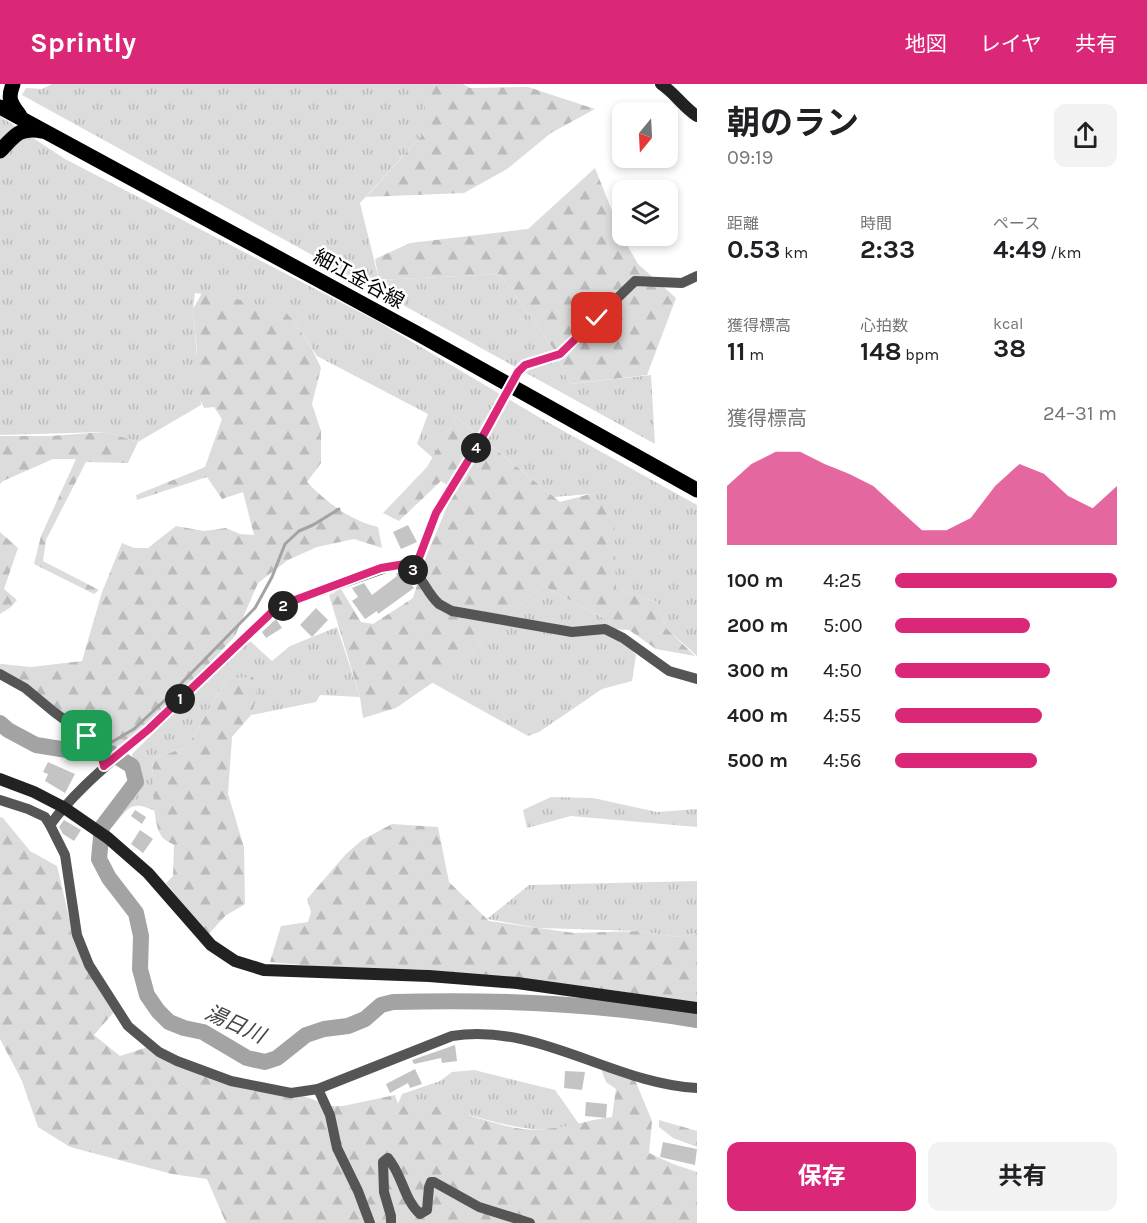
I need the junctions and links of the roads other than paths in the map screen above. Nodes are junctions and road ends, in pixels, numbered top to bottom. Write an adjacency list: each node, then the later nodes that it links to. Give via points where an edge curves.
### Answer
1 (10, 84): 3 (main road); 6 (main road, via 11,103)
2 (661, 84): 5 (street)
3 (0, 94)
4 (0, 107): 6 (main road, 細江金谷線); 8 (main road, via 10,117)
5 (697, 116)
6 (22, 118): 7 (main road, 細江金谷線)
7 (45, 131): 8 (main road, via 23,130); 11 (main road, 細江金谷線)
8 (14, 136): 9 (main road)
9 (0, 151)
10 (697, 276): 12 (street, via 682,283 635,281 560,354 525,365 518,372 436,513)
11 (697, 490)
12 (414, 571): 14 (street, via 438,603 452,611 572,632 605,629 669,671); 15 (street, via 405,564 381,568 271,613 149,729)
13 (0, 674): 15 (street, via 25,688 99,745)
14 (697, 680)
15 (104, 766): 18 (street)
16 (0, 779): 18 (street)
17 (0, 800): 19 (street, via 45,817)
18 (63, 807): 19 (street); 20 (street, via 108,838 148,873 211,945 235,961 264,970 517,982)
19 (50, 825): 22 (street, via 65,855 77,935 89,965 128,1026 159,1052 231,1081 291,1093)
20 (697, 1008)
21 (697, 1088): 22 (street, via 674,1087 517,1039 471,1033 452,1036)
22 (318, 1089): 23 (street, via 330,1115 337,1148)
23 (370, 1223)
24 (391, 1223): 25 (street, via 382,1172 383,1162 388,1158 420,1214 427,1210 429,1187 434,1182 479,1208)
25 (530, 1223)

